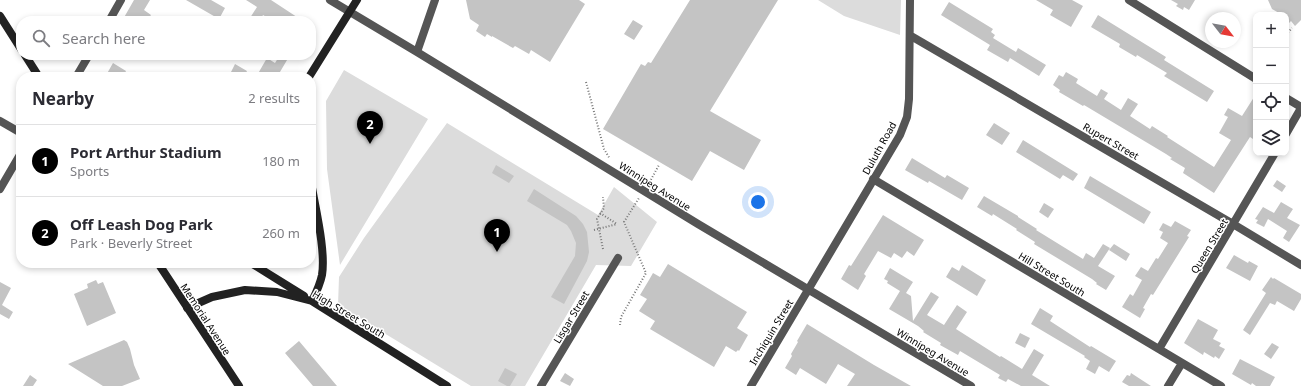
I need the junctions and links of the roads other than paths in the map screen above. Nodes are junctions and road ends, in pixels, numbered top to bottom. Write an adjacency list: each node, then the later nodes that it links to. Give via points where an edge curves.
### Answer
1 (121, 0): 9 (street)
2 (330, 0): 7 (street, Winnipeg Avenue)
3 (357, 0): 7 (street)
4 (435, 0): 12 (street)
5 (910, 0): 10 (street, Duluth Road)
6 (1129, 0): 18 (street)
7 (350, 12): 12 (street, Winnipeg Avenue); 17 (street)
8 (0, 16): 11 (street)
9 (112, 16)
10 (911, 36): 26 (street, Duluth Road, via 907,117 900,135); 29 (street, Rupert Street)
11 (16, 41)
12 (417, 52): 34 (street, Winnipeg Avenue)
13 (28, 60): 15 (street)
14 (86, 60): 16 (street)
15 (36, 72)
16 (79, 72)
17 (311, 72)
18 (1253, 78)
19 (1289, 100): 20 (street)
20 (1301, 108): 22 (street)
21 (0, 121): 23 (street)
22 (1289, 129)
23 (16, 130)
24 (1273, 156): 29 (street, Queen Street)
25 (16, 162): 27 (street)
26 (873, 179): 34 (street, Duluth Road); 37 (street, Hill Street South)
27 (0, 189)
28 (316, 212): 35 (street, via 322,248 322,273)
29 (1233, 224): 31 (street, Rupert Street); 37 (street, Queen Street)
30 (618, 258): 42 (street, Lisgar Street)
31 (1301, 265)
32 (161, 268): 36 (street, Memorial Avenue)
33 (259, 268): 35 (street)
34 (808, 289): 39 (street, Winnipeg Avenue); 43 (street, Inchiquin Street)
35 (312, 301): 36 (street, High Street South, via 277,292 245,290 212,297); 41 (street, High Street South)
36 (186, 308): 40 (street, Memorial Avenue)
37 (1159, 349): 38 (street, Hill Street South)
38 (1182, 363): 45 (street); 46 (street, Hill Street South)
39 (960, 383): 44 (street, Winnipeg Avenue)
40 (239, 386)
41 (447, 386)
42 (541, 386)
43 (752, 386)
44 (972, 386)
45 (1168, 386)
46 (1221, 386)

